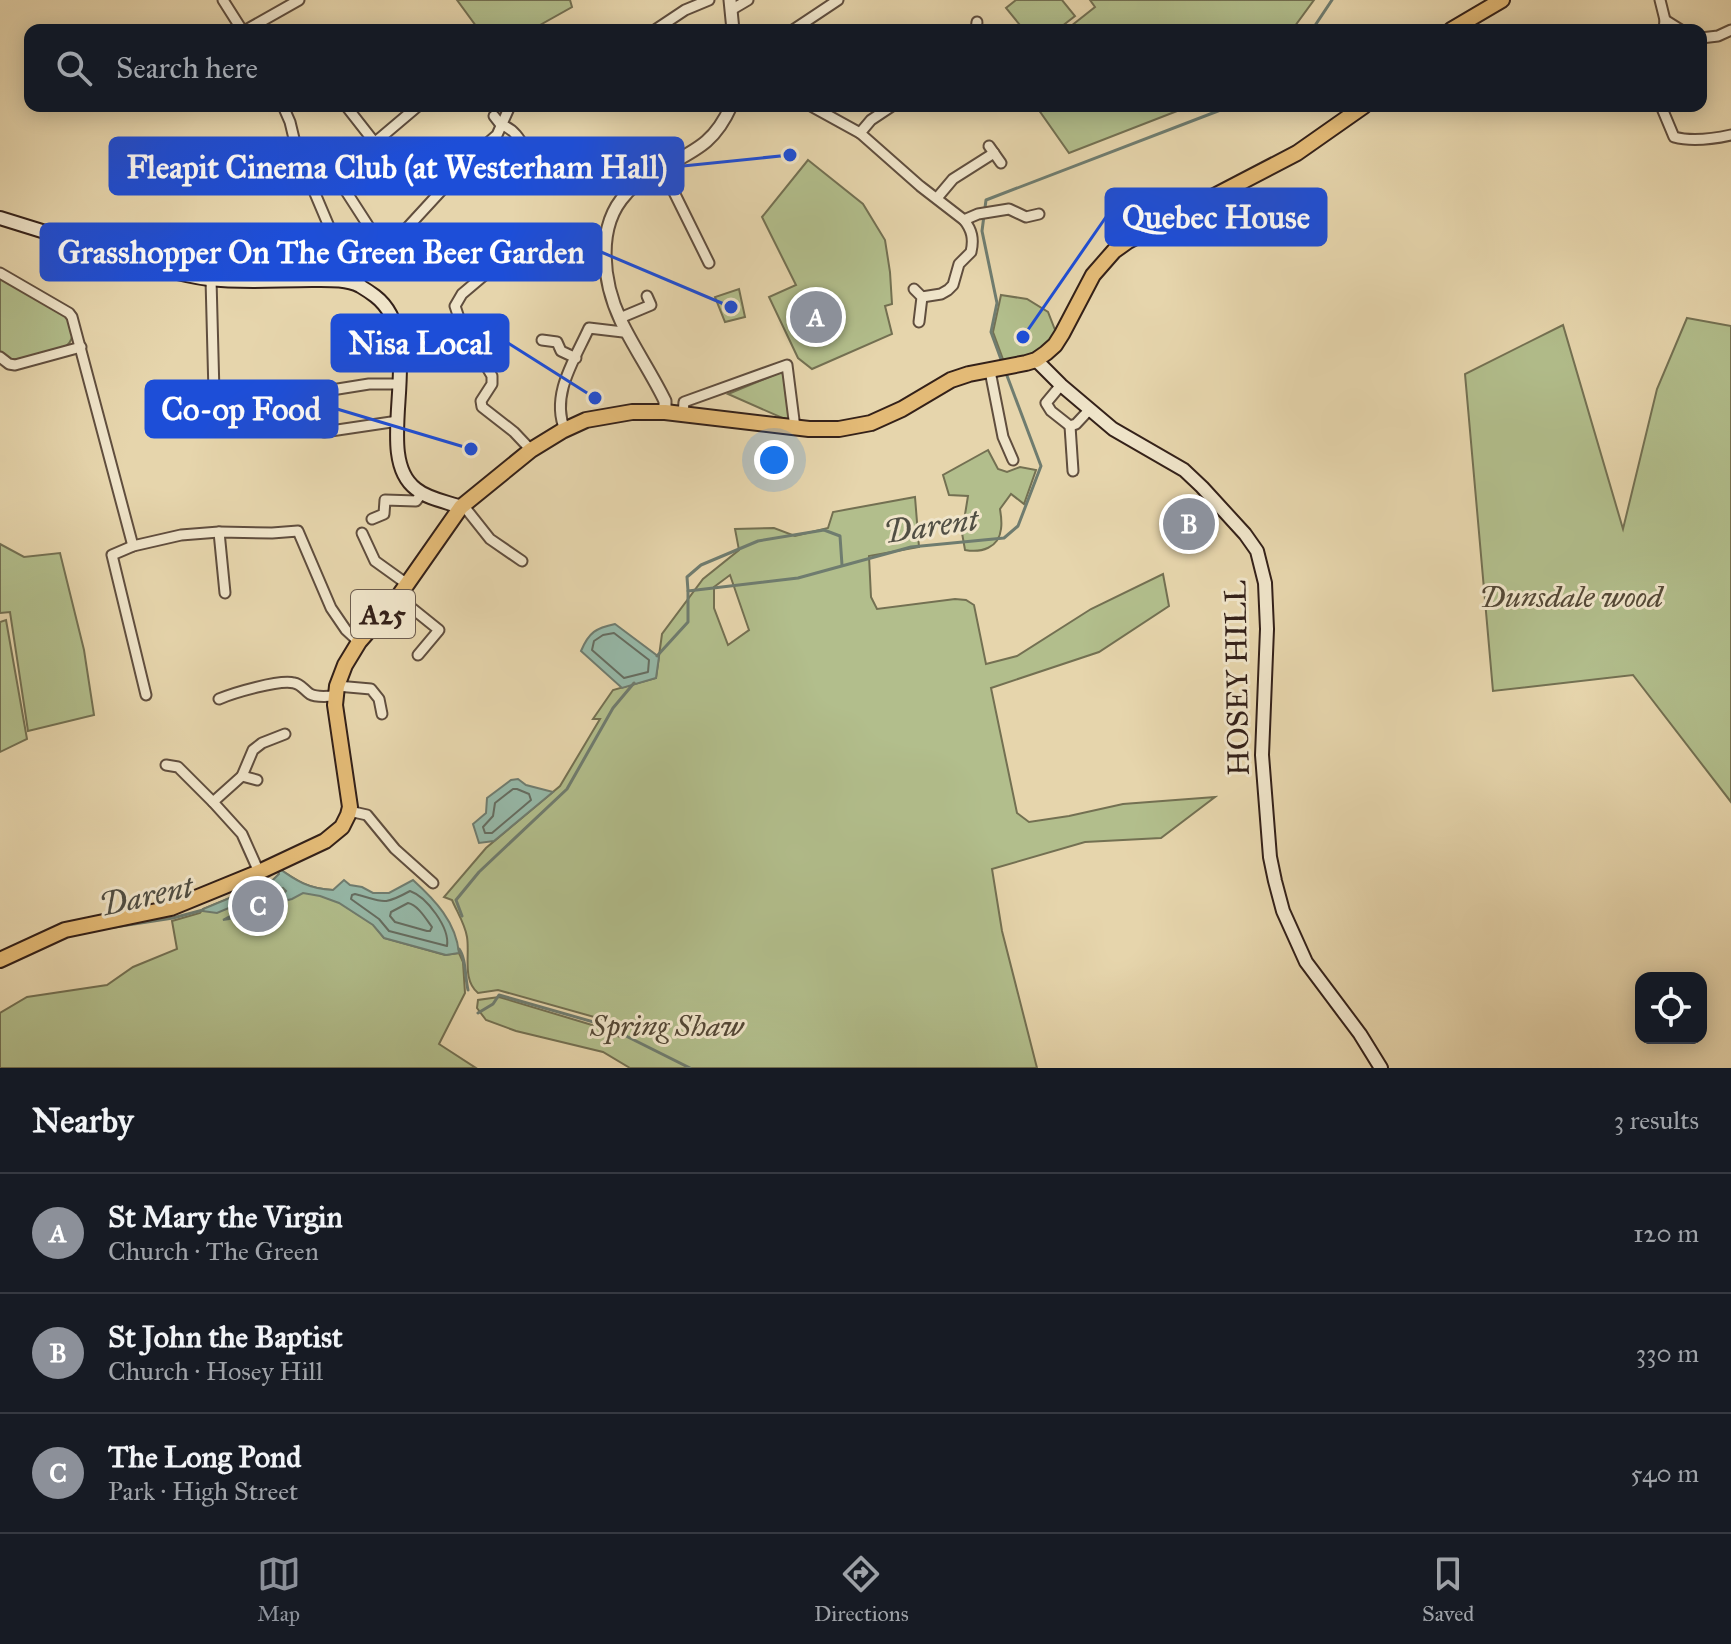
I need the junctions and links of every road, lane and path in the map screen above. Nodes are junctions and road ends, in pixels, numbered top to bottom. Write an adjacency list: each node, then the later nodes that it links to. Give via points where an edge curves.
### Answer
1 (223, 0): 9 (street)
2 (299, 0): 10 (street)
3 (709, 0): 11 (street)
4 (748, 0): 8 (street)
5 (838, 0): 12 (street)
6 (1502, 0): 13 (main road)
7 (1660, 0): 14 (street)
8 (730, 5)
9 (240, 24)
10 (255, 24)
11 (664, 24)
12 (802, 24)
13 (1461, 24)
14 (1664, 24)
15 (1731, 30): 16 (street)
16 (1707, 37)
17 (286, 112): 41 (street, via 336,243 349,266)
18 (351, 112): 30 (street)
19 (411, 112): 30 (street)
20 (507, 112): 27 (street)
21 (728, 112): 33 (street, via 716,133 696,151)
22 (822, 112): 28 (street)
23 (883, 112): 28 (street)
24 (1355, 112): 53 (main road, via 1297,153 1114,251 1093,275 1055,345)
25 (1664, 112): 29 (street, via 1674,137)
26 (494, 116): 27 (street)
27 (501, 125): 31 (street, via 514,131 532,160); 39 (street, via 384,253)
28 (860, 133): 34 (street)
29 (1731, 135)
30 (375, 143): 39 (street, via 339,177 371,230)
31 (545, 152)
32 (1001, 163): 34 (street, via 991,150)
33 (662, 168): 40 (street); 46 (street, via 626,193 610,222 608,279)
34 (937, 198): 37 (street)
35 (1039, 214): 37 (street, via 1026,217 1009,209)
36 (0, 218): 43 (main road)
37 (964, 220): 47 (street, via 973,237 971,252 959,264 948,290 918,293)
38 (514, 250): 67 (street, via 455,306 492,375 482,407)
39 (365, 259): 41 (street)
40 (709, 263)
41 (362, 271): 44 (street)
42 (0, 273): 50 (street, via 69,313)
43 (211, 279): 44 (main road, via 325,280); 58 (street)
44 (359, 286): 56 (main road, via 380,300 392,319)
45 (649, 300): 46 (street)
46 (620, 318): 48 (street)
47 (919, 322)
48 (626, 330): 52 (street, via 589,328); 60 (street, via 665,401)
49 (542, 340): 52 (street, via 557,342 561,351)
50 (81, 347): 51 (street, via 15,365); 75 (street)
51 (0, 357)
52 (576, 358): 65 (street, via 559,410)
53 (1036, 360): 54 (main road, A25); 57 (main road, HOSEY HILL)
54 (990, 371): 64 (main road, A25, via 951,380 871,423); 68 (street)
55 (295, 384): 56 (street, via 293,396)
56 (399, 384): 62 (main road)
57 (1061, 385): 59 (main road, HOSEY HILL); 63 (street, via 1046,403)
58 (214, 393)
59 (1090, 409): 63 (street); 94 (main road, HOSEY HILL, via 1113,429 1189,474 1257,551 1265,583 1262,755 1275,881 1306,962)
60 (665, 412): 61 (main road, A25); 65 (main road, A25, via 610,415)
61 (683, 414): 64 (main road, A25); 64 (street, via 684,402 787,365)
62 (398, 421): 66 (street); 70 (main road, via 398,462 406,480)
63 (1070, 426): 69 (street)
64 (795, 428)
65 (565, 430): 67 (main road, A25)
66 (324, 432)
67 (531, 450): 71 (main road, A25)
68 (1013, 460)
69 (1073, 471)
70 (422, 493): 71 (main road); 72 (street, via 416,501 385,500 384,514)
71 (462, 506): 76 (street, via 490,539); 77 (main road, A25)
72 (372, 519)
73 (219, 532): 75 (street); 78 (street); 79 (street, via 298,531 338,621)
74 (362, 533): 77 (street, via 375,561)
75 (133, 546): 82 (street, via 112,555)
76 (522, 561)
77 (402, 590): 79 (main road, A25); 80 (street, via 439,630)
78 (225, 593)
79 (359, 642): 81 (main road, A25)
80 (418, 655)
81 (336, 691): 83 (street, via 317,696 293,682); 84 (street, via 371,689); 90 (main road)
82 (146, 695)
83 (219, 699)
84 (382, 714)
85 (285, 734): 87 (street, via 253,750)
86 (166, 765): 89 (street, via 178,767)
87 (242, 776): 88 (street); 89 (street)
88 (257, 780)
89 (213, 802): 91 (street, via 242,834)
90 (349, 811): 91 (main road, via 342,827 325,841); 92 (street, via 372,819 395,849)
91 (259, 872): 93 (main road, via 171,908 65,930)
92 (433, 883)
93 (0, 960)
94 (1381, 1068)

